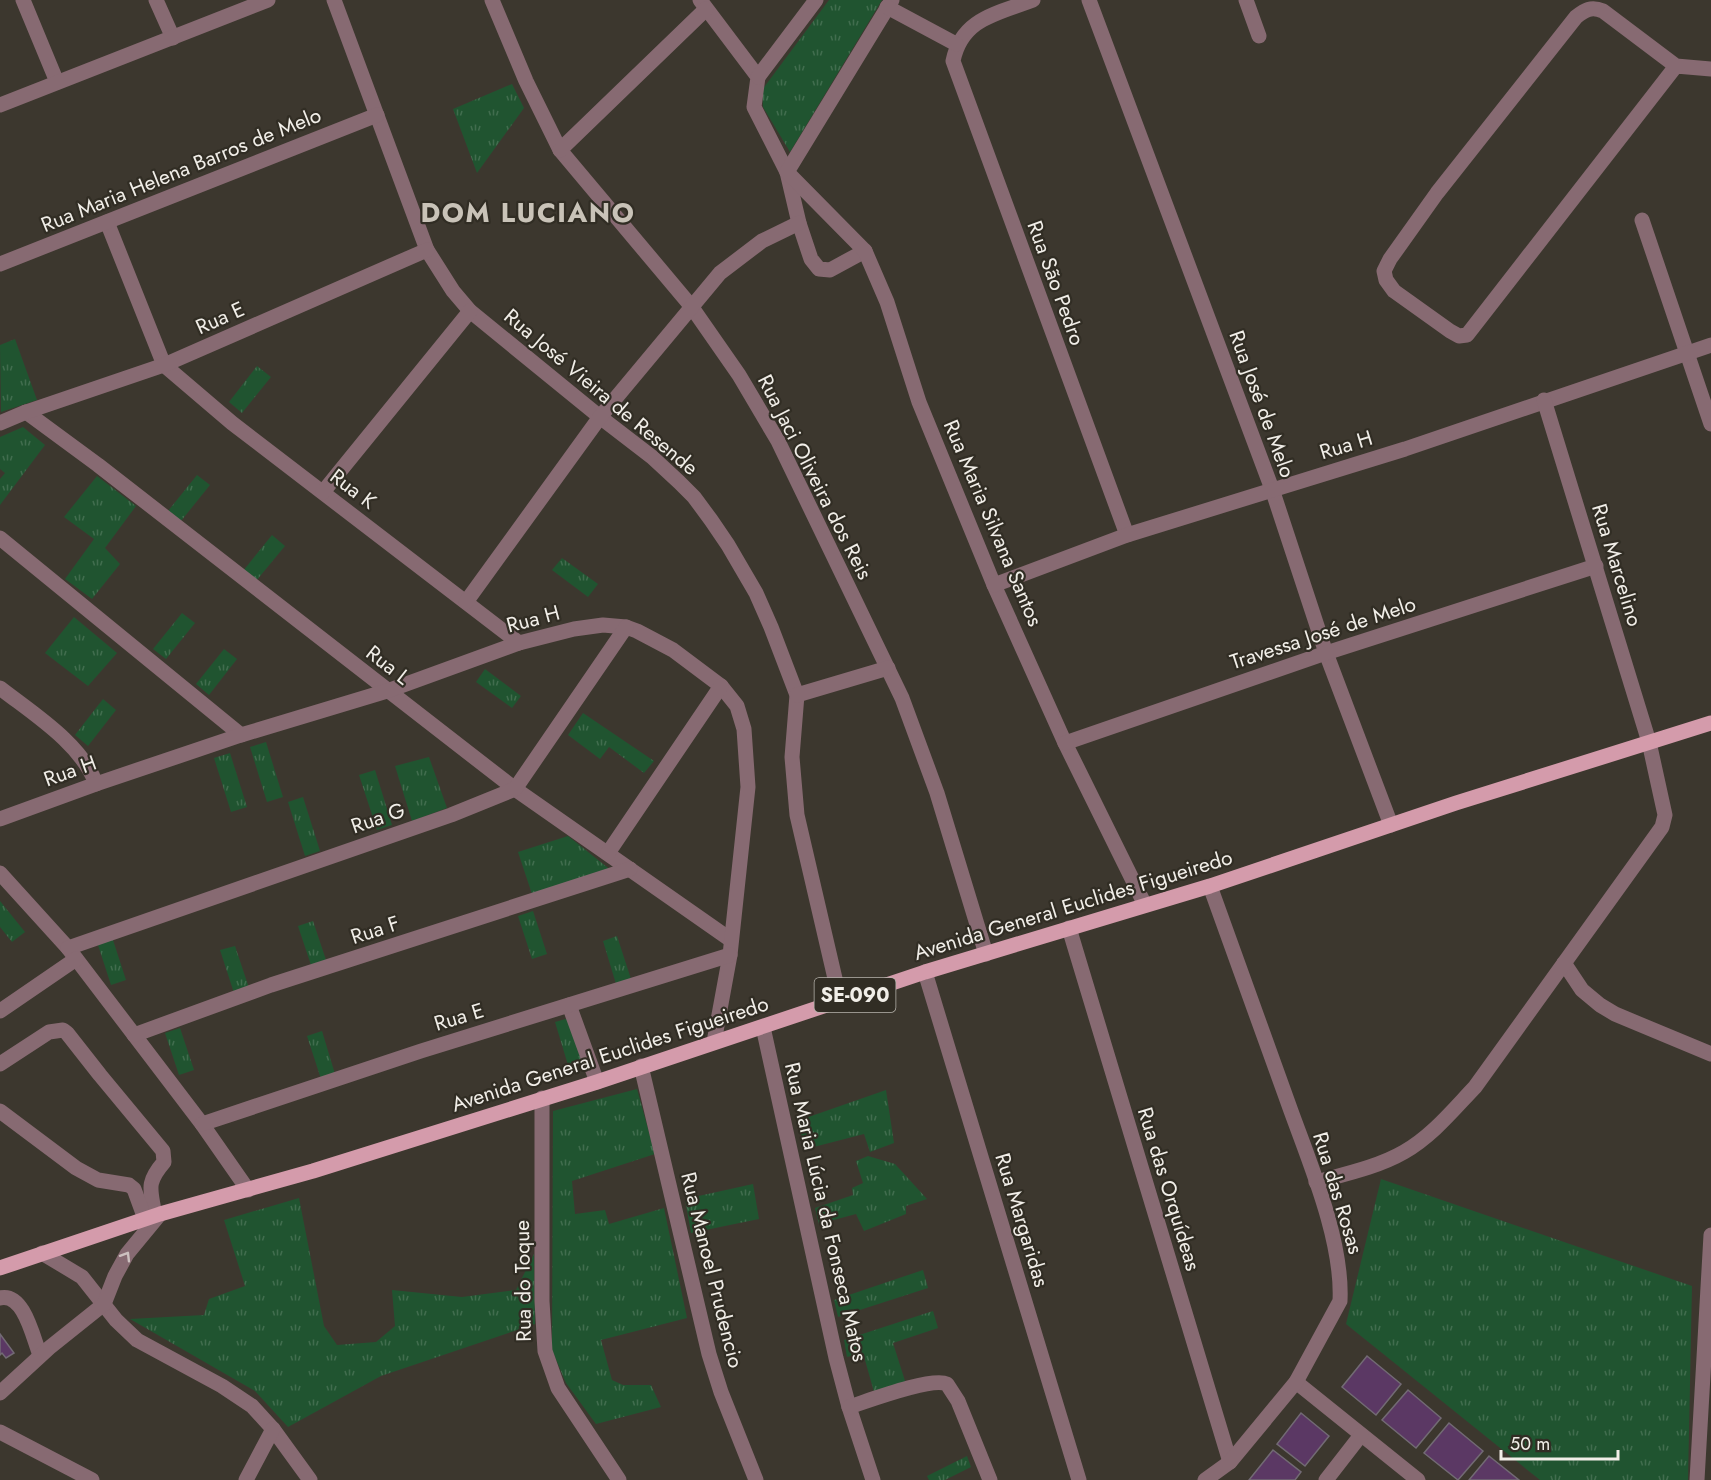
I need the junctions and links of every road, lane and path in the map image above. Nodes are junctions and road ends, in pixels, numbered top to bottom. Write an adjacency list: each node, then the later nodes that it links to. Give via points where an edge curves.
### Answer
1 (23, 0): 18 (street)
2 (156, 0): 13 (street)
3 (268, 0): 13 (street)
4 (334, 0): 20 (street, Rua José Vieira de Resende)
5 (492, 0): 21 (street, Rua Jaci Oliveira dos Reis)
6 (816, 0): 17 (street)
7 (1033, 0): 14 (street, via 974,24)
8 (1089, 0): 39 (street, Rua José de Melo)
9 (1246, 0): 12 (street)
10 (890, 4): 14 (street); 22 (street)
11 (703, 5): 17 (street); 21 (street)
12 (1259, 36)
13 (173, 38): 18 (street)
14 (956, 44): 41 (street, Rua São Pedro, via 953,61)
15 (1676, 66): 15 (street, via 1468,334 1450,331 1394,291 1386,280 1384,267 1437,193 1576,17 1587,9 1603,11); 16 (street)
16 (1711, 69)
17 (758, 77): 22 (street, via 754,107)
18 (57, 82): 19 (street)
19 (0, 105)
20 (377, 115): 24 (street, Rua Maria Helena Barros de Melo); 26 (street, Rua José Vieira de Resende)
21 (560, 150): 29 (street, Rua Jaci Oliveira dos Reis)
22 (787, 172): 25 (street); 27 (street, Rua Maria Silvana Santos)
23 (1642, 220): 32 (street)
24 (107, 222): 28 (street, Rua Maria Helena Barros de Melo); 33 (street)
25 (799, 223): 27 (street, via 811,259 822,270 833,269); 29 (street, via 740,256)
26 (427, 250): 30 (street, Rua José Vieira de Resende); 33 (street, Rua E)
27 (865, 251): 44 (street, Rua Maria Silvana Santos, via 887,302 920,402)
28 (0, 264)
29 (692, 306): 36 (street); 49 (street, Rua Jaci Oliveira dos Reis, via 778,441)
30 (470, 311): 36 (street, Rua José Vieira de Resende); 40 (street)
31 (1711, 345): 32 (street, Rua H)
32 (1687, 353): 34 (street, Rua H); 38 (street)
33 (164, 365): 35 (street, Rua E); 40 (street, Rua K, via 213,408)
34 (1544, 400): 39 (street, Rua H); 43 (street, Rua Marcelino)
35 (26, 412): 37 (street, Rua E); 52 (street, Rua L)
36 (600, 417): 45 (street); 53 (street, Rua José Vieira de Resende, via 672,475 711,520 756,593)
37 (0, 423)
38 (1711, 424)
39 (1272, 489): 41 (street, Rua H); 48 (street, Rua José de Melo)
40 (323, 492): 45 (street, Rua K)
41 (1126, 535): 44 (street, Rua H)
42 (0, 538): 55 (street)
43 (1596, 566): 48 (street, Travessa José de Melo); 56 (street, Rua Marcelino)
44 (994, 585): 57 (street, Rua Maria Silvana Santos)
45 (466, 602): 47 (street, Rua K)
46 (626, 627): 47 (street, Rua H, via 594,626); 50 (street, Rua H, via 673,650); 59 (street)
47 (519, 643): 52 (street, Rua H)
48 (1326, 653): 57 (street, Travessa José de Melo); 61 (street, Rua José de Melo)
49 (888, 668): 53 (street); 70 (street, Rua Jaci Oliveira dos Reis, via 937,794)
50 (721, 686): 62 (street); 68 (street, Rua H, via 741,716 748,787)
51 (0, 688): 58 (street, via 80,756)
52 (387, 691): 55 (street, Rua H); 59 (street, Rua L)
53 (796, 695): 73 (street, Rua José Vieira de Resende, via 792,757 797,815)
54 (1711, 723): 56 (main road, Avenida General Euclides Figueiredo / SE-090)
55 (241, 735): 58 (street, Rua H)
56 (1649, 742): 61 (main road, Avenida General Euclides Figueiredo / SE-090); 71 (street, Rua Marcelino, via 1665,815 1662,827)
57 (1065, 743): 66 (street, Rua Maria Silvana Santos)
58 (96, 784): 60 (street, Rua H)
59 (514, 789): 62 (street, Rua L); 69 (street, Rua G)
60 (0, 819)
61 (1391, 825): 65 (main road, Avenida General Euclides Figueiredo / SE-090)
62 (608, 853): 63 (street, Rua L)
63 (630, 869): 68 (street, Rua L); 77 (street, Rua F)
64 (1, 875): 69 (street)
65 (1210, 886): 66 (main road, Avenida General Euclides Figueiredo / SE-090); 86 (street, Rua das Rosas)
66 (1145, 905): 67 (main road, Avenida General Euclides Figueiredo / SE-090)
67 (1069, 928): 70 (main road, Avenida General Euclides Figueiredo / SE-090); 103 (street, Rua das Orquídeas)
68 (731, 948): 74 (street, Rua E); 78 (street, Rua H)
69 (72, 954): 75 (street, Rua G); 77 (street)
70 (986, 954): 72 (main road, Avenida General Euclides Figueiredo / SE-090)
71 (1564, 963): 79 (street, via 1582,990 1600,1005); 86 (street, Rua Marcelino, via 1475,1087 1426,1137 1402,1153)
72 (925, 972): 73 (main road, Avenida General Euclides Figueiredo / SE-090); 111 (street, Rua Margaridas)
73 (840, 1000): 76 (main road, Avenida General Euclides Figueiredo / SE-090)
74 (569, 1005): 82 (street); 85 (street, Rua E)
75 (0, 1011)
76 (763, 1027): 78 (main road, Avenida General Euclides Figueiredo / SE-090); 99 (street, Rua Maria Lúcia da Fonseca Matos)
77 (134, 1035): 85 (street)
78 (714, 1042): 81 (main road, Avenida General Euclides Figueiredo / SE-090)
79 (1711, 1054)
80 (0, 1064): 88 (street, via 49,1032 67,1033 163,1151 164,1162 150,1183)
81 (641, 1066): 82 (main road, Avenida General Euclides Figueiredo / SE-090); 108 (street, Rua Manoel Prudencio, via 709,1354)
82 (597, 1082): 83 (main road, Avenida General Euclides Figueiredo / SE-090)
83 (542, 1098): 87 (main road, Avenida General Euclides Figueiredo / SE-090); 107 (street, Rua do Toque, via 545,1351 558,1388)
84 (0, 1111): 88 (street, via 76,1168 98,1180 129,1185)
85 (202, 1124): 87 (street)
86 (1316, 1182): 96 (street, Rua das Rosas, via 1337,1254 1340,1301)
87 (248, 1190): 88 (main road, Avenida General Euclides Figueiredo / SE-090)
88 (153, 1216): 90 (main road, Avenida General Euclides Figueiredo / SE-090); 94 (street, one-way to 88, via 127,1254)
89 (1711, 1235): 92 (street)
90 (42, 1253): 91 (main road, Avenida General Euclides Figueiredo / SE-090); 94 (street, via 78,1273)
91 (0, 1268)
92 (1709, 1286): 98 (street)
93 (0, 1298): 95 (street, via 9,1297 22,1309)
94 (104, 1304): 95 (street); 100 (street, via 137,1340 239,1396)
95 (40, 1355): 97 (street)
96 (1296, 1382): 102 (street); 103 (street, Rua das Rosas)
97 (0, 1393)
98 (1706, 1399): 115 (street)
99 (849, 1407): 109 (street, Rua Maria Lúcia da Fonseca Matos); 110 (street, via 926,1383 947,1383)
100 (273, 1429): 105 (street); 106 (street)
101 (0, 1432): 104 (street)
102 (1361, 1435): 113 (street); 114 (street)
103 (1230, 1462): 112 (street, Rua das Rosas)
104 (92, 1480)
105 (246, 1480)
106 (310, 1480)
107 (619, 1480)
108 (756, 1480)
109 (873, 1480)
110 (990, 1480)
111 (1079, 1480)
112 (1205, 1480)
113 (1326, 1480)
114 (1418, 1480)
115 (1697, 1480)

